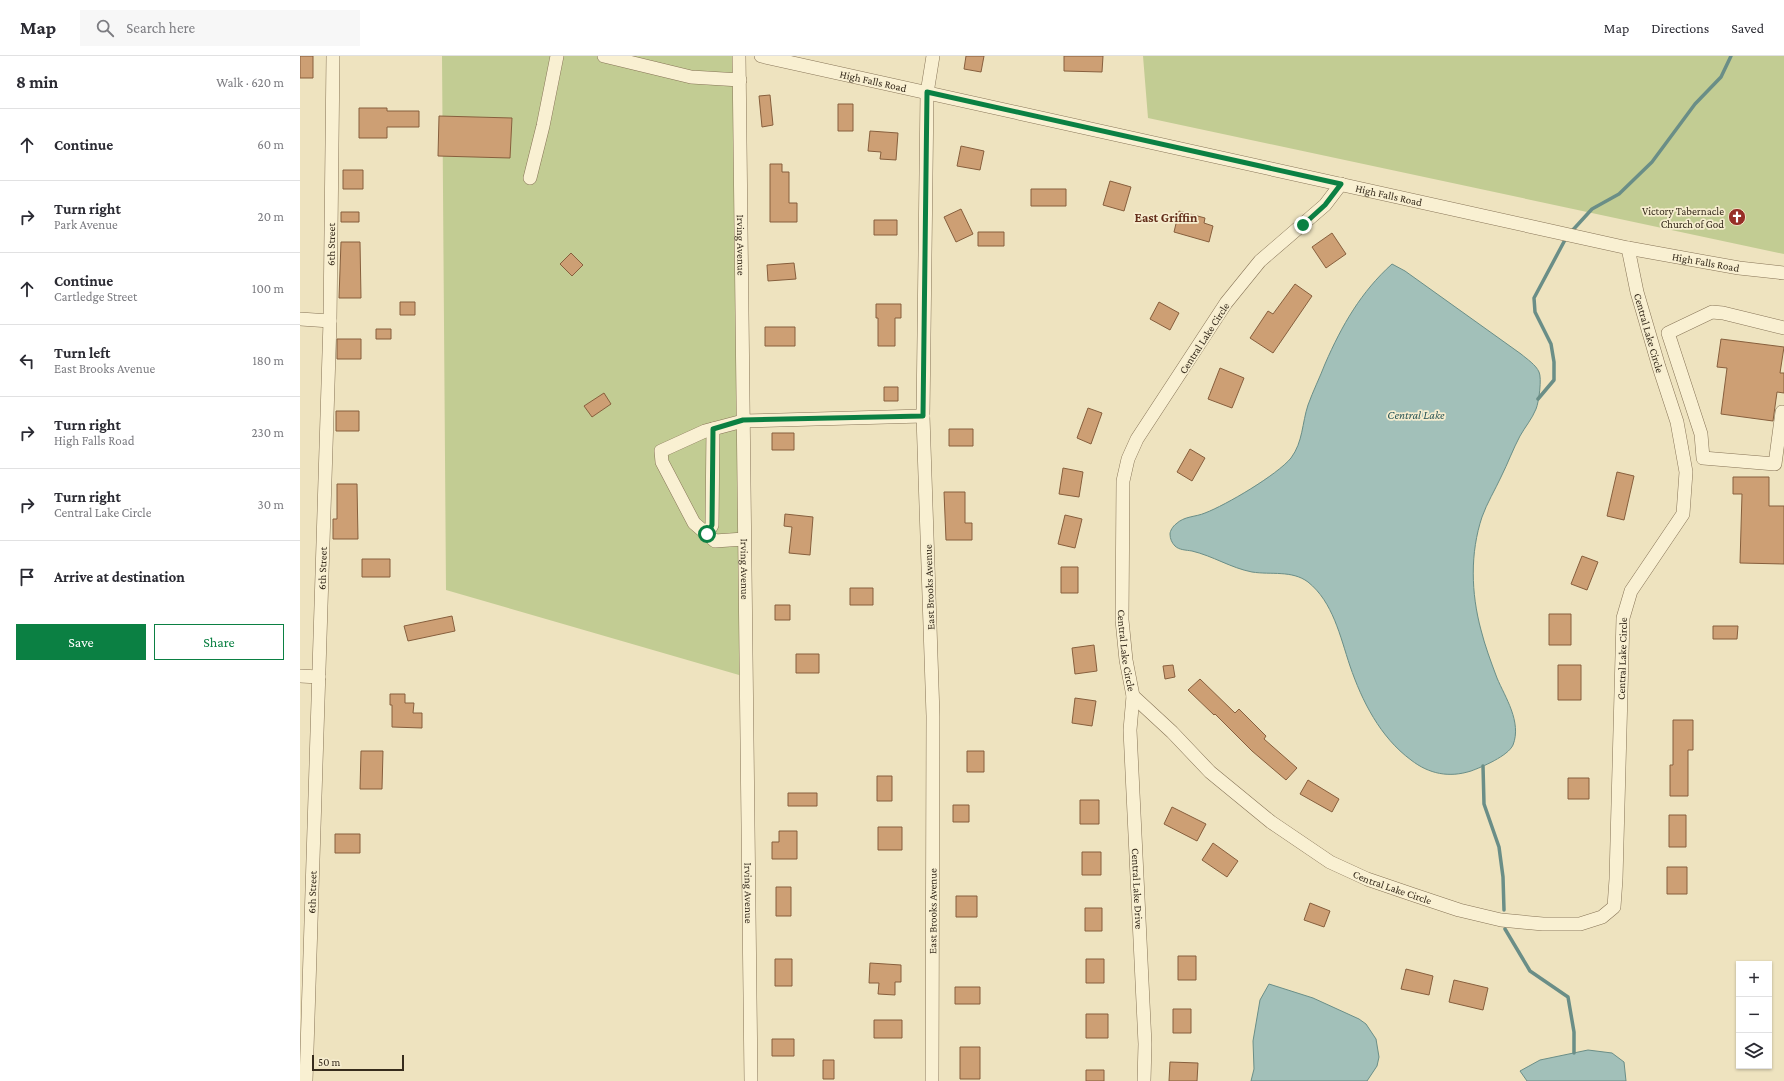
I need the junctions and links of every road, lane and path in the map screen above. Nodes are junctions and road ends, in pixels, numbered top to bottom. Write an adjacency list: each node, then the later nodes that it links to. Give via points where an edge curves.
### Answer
1 (333, 56): 14 (street, 6th Street)
2 (557, 56): 9 (street)
3 (604, 56): 7 (street, via 691,77)
4 (739, 56): 7 (street, Irving Avenue)
5 (761, 56): 8 (street, High Falls Road)
6 (933, 56): 8 (street, East Brooks Avenue)
7 (740, 80): 18 (street, Irving Avenue)
8 (927, 92): 10 (street, High Falls Road); 17 (street, East Brooks Avenue)
9 (530, 178)
10 (1341, 184): 11 (street, High Falls Road); 26 (street, Central Lake Circle, via 1325,205 1260,261 1226,303 1137,439 1128,459 1123,480 1122,620)
11 (1628, 248): 12 (street, High Falls Road, via 1740,268); 21 (street, Central Lake Circle, via 1637,292 1677,422)
12 (1784, 273)
13 (300, 319): 14 (street)
14 (330, 321): 25 (street, 6th Street)
15 (1784, 328): 20 (street, via 1712,312 1668,332 1701,434)
16 (1782, 412): 20 (street, via 1775,464)
17 (923, 416): 18 (street); 29 (street, East Brooks Avenue, via 933,716)
18 (743, 420): 19 (street); 23 (street, Irving Avenue)
19 (713, 429): 22 (street, via 712,525); 22 (street, via 661,451 662,462 694,523)
20 (1703, 458): 21 (street)
21 (1684, 461): 26 (street, Central Lake Circle, via 1686,472 1683,514 1631,591 1623,618 1616,879 1614,907 1602,917 1580,924 1501,920 1414,896 1330,862 1271,822 1210,772)
22 (707, 534): 23 (street, via 715,541)
23 (744, 539): 28 (street, Irving Avenue)
24 (300, 676): 25 (street)
25 (319, 677): 27 (street, 6th Street)
26 (1133, 696): 30 (street, Central Lake Drive, via 1130,730 1145,1044)
27 (306, 1081)
28 (751, 1081)
29 (932, 1081)
30 (1144, 1081)

